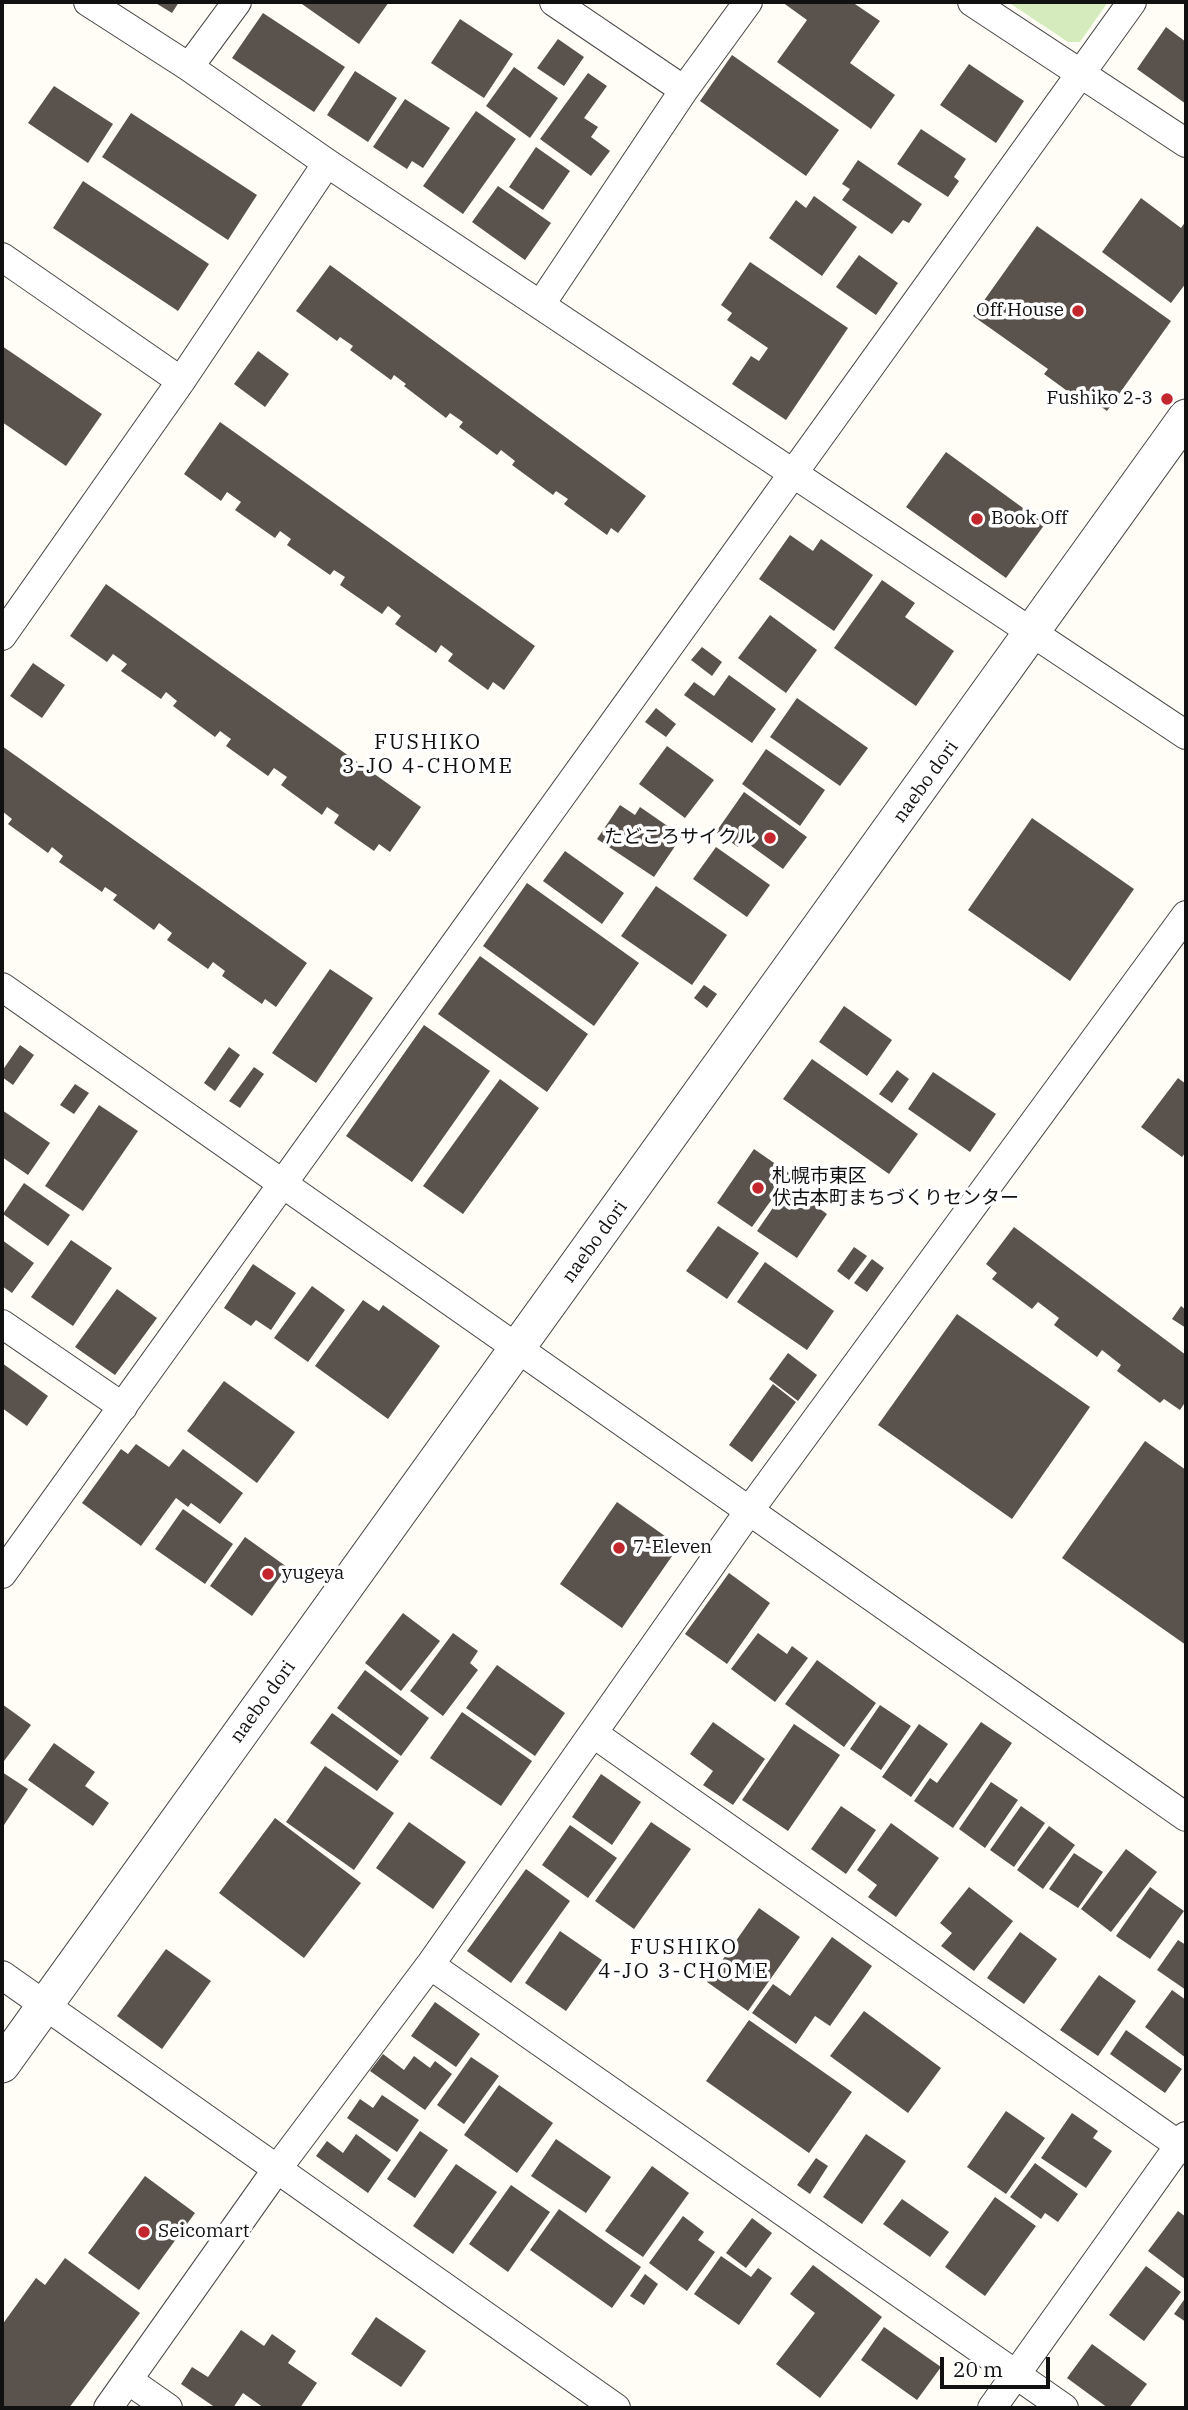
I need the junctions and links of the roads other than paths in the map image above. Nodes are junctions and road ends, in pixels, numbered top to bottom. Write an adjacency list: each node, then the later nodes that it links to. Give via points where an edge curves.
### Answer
1 (88, 2): 7 (street)
2 (237, 2): 7 (street)
3 (554, 2): 9 (street)
4 (748, 2): 9 (street)
5 (972, 2): 8 (street)
6 (1132, 2): 8 (street)
7 (189, 67): 11 (street)
8 (1080, 73): 10 (street); 16 (street)
9 (684, 90): 13 (street)
10 (1186, 143)
11 (327, 163): 13 (street); 14 (street)
12 (2, 257): 14 (street)
13 (541, 304): 16 (street)
14 (181, 381): 17 (street)
15 (1186, 417): 18 (street, naebo dori)
16 (792, 473): 18 (street); 22 (street)
17 (4, 627)
18 (1032, 633): 19 (street); 24 (street, naebo dori)
19 (1186, 735)
20 (1186, 915): 26 (street)
21 (2, 987): 22 (street)
22 (282, 1183): 24 (street); 25 (street)
23 (2, 1324): 25 (street)
24 (518, 1349): 26 (street); 32 (street, naebo dori)
25 (122, 1407): 27 (street)
26 (749, 1511): 28 (street); 29 (street)
27 (2, 1574)
28 (594, 1734): 30 (street); 34 (street)
29 (1186, 1817)
30 (430, 1965): 35 (street); 36 (street)
31 (2, 1975): 32 (street)
32 (45, 2005): 33 (street, naebo dori); 35 (street)
33 (2, 2065)
34 (1184, 2144): 36 (street)
35 (277, 2169): 37 (street); 40 (street)
36 (1016, 2375): 41 (street); 42 (street)
37 (128, 2380): 38 (street); 39 (street)
38 (108, 2408)
39 (168, 2408)
40 (615, 2408)
41 (992, 2408)
42 (1064, 2408)

